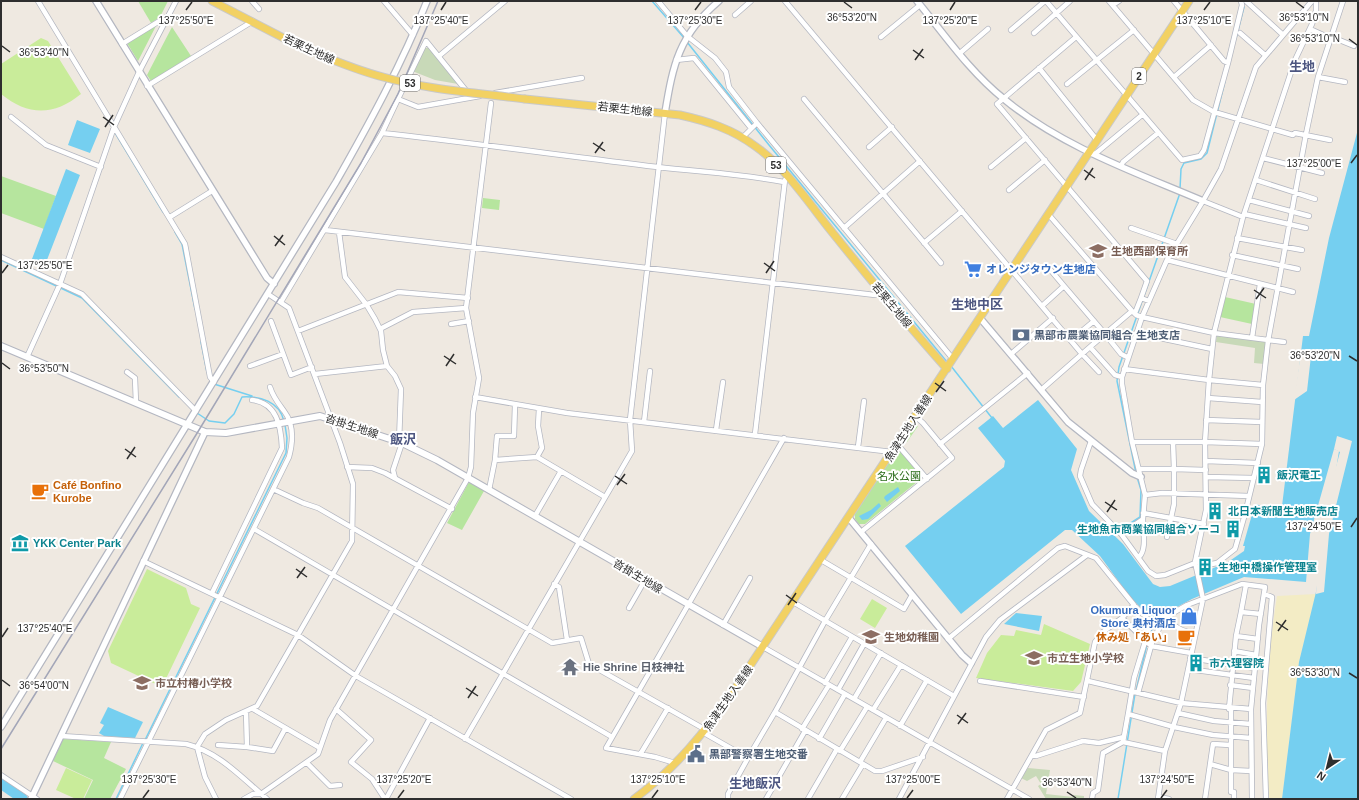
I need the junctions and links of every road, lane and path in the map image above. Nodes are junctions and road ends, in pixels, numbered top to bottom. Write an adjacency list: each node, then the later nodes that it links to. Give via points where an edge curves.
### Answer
1 (38, 1): 74 (street)
2 (96, 1): 44 (street)
3 (176, 1): 30 (street)
4 (212, 1): 31 (main road, 若栗生地線 / 53)
5 (252, 1): 26 (street)
6 (384, 1): 39 (street)
7 (427, 1): 39 (street)
8 (505, 1): 50 (street)
9 (658, 1): 40 (street)
10 (719, 1): 40 (street, via 704,14)
11 (751, 1): 29 (street)
12 (785, 1): 75 (street)
13 (1046, 1): 28 (street); 34 (street)
14 (1070, 1): 28 (street)
15 (1109, 1): 25 (street)
16 (1119, 1): 25 (street)
17 (1174, 1): 27 (street)
18 (1189, 1): 27 (main road, 魚津生地入善線 / 2)
19 (1241, 1): 53 (street)
20 (1246, 1): 38 (street)
21 (1312, 1): 38 (street)
22 (1316, 1): 33 (street, via 1316,11)
23 (1344, 1): 43 (street)
24 (919, 3): 41 (street); 47 (street)
25 (1113, 5): 35 (street)
26 (259, 9)
27 (1182, 12): 45 (street); 48 (main road, 魚津生地入善線 / 2)
28 (1056, 13): 36 (street); 42 (street)
29 (734, 15)
30 (167, 17): 44 (street); 55 (street)
31 (253, 21): 61 (street); 69 (main road, 若栗生地線 / 53, bridge, via 301,47 384,78 422,86 525,99)
32 (988, 29): 47 (street)
33 (1310, 29): 43 (street); 77 (street, via 1295,60)
34 (1012, 30)
35 (1134, 30): 48 (street); 52 (street)
36 (1034, 33)
37 (1240, 33): 49 (street)
38 (1282, 34): 49 (street)
39 (413, 35): 137 (street, via 366,130)
40 (687, 36): 51 (street); 73 (street, via 715,58 726,72 729,87)
41 (881, 37)
42 (1076, 37): 52 (street); 54 (street)
43 (1331, 38): 46 (street); 57 (street)
44 (122, 44): 55 (street)
45 (1211, 46): 53 (street); 56 (street)
46 (1354, 46)
47 (960, 53): 64 (street, via 976,73)
48 (1154, 54): 56 (street); 62 (main road, 魚津生地入善線 / 2)
49 (1265, 55): 72 (street, via 1256,67)
50 (439, 56): 63 (street); 66 (street, via 426,41)
51 (676, 60): 69 (street); 76 (street, via 694,58)
52 (1097, 60): 60 (street); 62 (street)
53 (1228, 63): 68 (street)
54 (1039, 68): 64 (street); 83 (street)
55 (139, 72): 61 (street); 74 (street)
56 (1174, 77): 68 (street, via 1193,100)
57 (1318, 77): 59 (street); 80 (street)
58 (582, 78): 63 (street)
59 (1345, 82)
60 (1067, 84)
61 (147, 86): 101 (street)
62 (1126, 96): 70 (street); 83 (main road, 魚津生地入善線 / 2)
63 (472, 97): 66 (street, via 418,106)
64 (1003, 98): 82 (street, via 997,104); 87 (street, via 1051,133)
65 (804, 99): 103 (street)
66 (398, 100): 78 (street)
67 (491, 103): 85 (street)
68 (1214, 112): 72 (street); 79 (street, via 1200,156 1182,160)
69 (665, 113): 81 (main road, 若栗生地線 / 53, via 705,120); 93 (street)
70 (1142, 115): 79 (street); 87 (street)
71 (11, 117): 92 (street, via 46,145)
72 (1237, 119): 77 (street); 106 (street, via 1220,169)
73 (757, 123): 76 (street); 114 (street)
74 (114, 127): 92 (street); 112 (street)
75 (892, 127): 86 (street); 90 (street)
76 (751, 128): 81 (street)
77 (1272, 130): 80 (street, via 1293,135); 88 (street)
78 (382, 133): 85 (street); 117 (street)
79 (1158, 133): 91 (street)
80 (1306, 134): 84 (street); 95 (street)
81 (742, 138): 97 (main road, 若栗生地線 / 53, via 768,156)
82 (1026, 138): 89 (street); 94 (street)
83 (1097, 140): 87 (main road, 魚津生地入善線 / 2)
84 (1330, 140)
85 (487, 144): 93 (street); 122 (street)
86 (869, 147)
87 (1092, 153): 91 (street); 99 (main road, 魚津生地入善線 / 2)
88 (1263, 158): 95 (street); 98 (street)
89 (1045, 160): 99 (street); 100 (street)
90 (920, 161): 103 (street); 107 (street)
91 (1121, 166): 106 (street)
92 (101, 167): 136 (street)
93 (659, 167): 97 (street); 131 (street)
94 (991, 167)
95 (1300, 167): 96 (street); 102 (street)
96 (1322, 173)
97 (786, 180): 135 (street); 141 (main road, 若栗生地線 / 53)
98 (1256, 180): 102 (street); 105 (street)
99 (1068, 186): 109 (main road, 魚津生地入善線 / 2); 145 (street, via 1147,281)
100 (1009, 190)
101 (212, 191): 112 (street); 137 (street, via 267,278)
102 (1295, 193): 104 (street); 108 (street)
103 (884, 194): 114 (street); 120 (street)
104 (1316, 199)
105 (1249, 200): 108 (street); 110 (street)
106 (1203, 201): 110 (street); 121 (street)
107 (962, 211): 120 (street); 133 (street)
108 (1292, 211): 111 (street); 113 (street)
109 (1049, 215): 133 (main road, 魚津生地入善線 / 2); 151 (street)
110 (1243, 215): 113 (street); 119 (street)
111 (1309, 216)
112 (170, 217): 189 (street, via 185,244 210,376)
113 (1290, 224): 116 (street); 123 (street)
114 (844, 228): 176 (street)
115 (1131, 228): 121 (street)
116 (1306, 228)
117 (325, 230): 118 (street); 147 (street)
118 (339, 232): 122 (street); 148 (street, via 342,271)
119 (1237, 238): 123 (street); 125 (street)
120 (924, 243): 128 (street)
121 (1177, 244): 127 (street)
122 (474, 247): 131 (street); 144 (street)
123 (1285, 247): 124 (street); 129 (street)
124 (1302, 250)
125 (1232, 256): 129 (street); 134 (street)
126 (1, 257): 136 (street)
127 (1167, 260): 134 (street); 146 (street)
128 (941, 263)
129 (1282, 266): 132 (street); 140 (street)
130 (1048, 267): 139 (street)
131 (646, 268): 135 (street); 205 (street)
132 (1298, 269)
133 (1012, 270): 149 (street); 153 (main road, 魚津生地入善線 / 2)
134 (1228, 276): 138 (street); 162 (street)
135 (772, 283): 141 (street, via 875,295); 213 (street)
136 (60, 284): 174 (street); 202 (street, via 82,294)
137 (274, 284): 143 (street)
138 (1260, 284): 140 (street); 164 (street)
139 (1064, 286): 149 (street); 157 (street)
140 (1277, 288): 142 (street); 166 (street)
141 (880, 292): 180 (main road, 若栗生地線 / 53)
142 (1293, 292)
143 (268, 294): 147 (street); 189 (street)
144 (468, 298): 148 (street, via 398,292); 150 (street)
145 (1141, 298): 146 (street); 151 (street)
146 (1149, 301): 152 (street)
147 (281, 302): 160 (street, via 289,308)
148 (366, 304): 159 (street); 160 (street)
149 (1042, 306): 154 (street)
150 (466, 308): 156 (street); 159 (street, via 413,312)
151 (1133, 312): 152 (street); 163 (street)
152 (1142, 317): 161 (street); 162 (street)
153 (980, 318): 172 (street); 176 (main road, 魚津生地入善線 / 2)
154 (1053, 318): 165 (street); 172 (street)
155 (271, 321): 171 (street)
156 (469, 321): 158 (street); 194 (street, via 479,378)
157 (1094, 321): 163 (street); 165 (street)
158 (451, 324)
159 (380, 329): 178 (street)
160 (298, 331): 179 (street)
161 (1136, 333): 170 (street); 175 (street)
162 (1214, 333): 164 (street); 170 (street)
163 (1105, 334): 169 (street); 175 (street, via 1121,354)
164 (1252, 338): 166 (street)
165 (1071, 340): 173 (street)
166 (1268, 341): 167 (street); 191 (street)
167 (1284, 342)
168 (1, 346): 174 (main road, 沓掛生地線)
169 (1090, 347): 173 (street); 187 (street, via 1115,375)
170 (1212, 349): 188 (street)
171 (283, 354): 177 (street); 179 (street, via 291,375)
172 (1011, 354): 185 (street)
173 (1082, 354): 184 (street); 193 (street)
174 (27, 357): 199 (main road, 沓掛生地線)
175 (1128, 357): 181 (street)
176 (953, 358): 180 (main road, 魚津生地入善線 / 2)
177 (250, 366)
178 (387, 366): 186 (street); 219 (street, via 401,389)
179 (312, 367): 186 (street)
180 (947, 369): 203 (main road, 魚津生地入善線 / 2)
181 (1124, 369): 187 (street); 188 (street)
182 (650, 371): 208 (street)
183 (127, 372): 199 (street, via 135,378)
184 (1099, 372)
185 (1028, 373): 193 (street); 221 (street)
186 (315, 374): 204 (street)
187 (1122, 377): 216 (street)
188 (1209, 380): 191 (street); 195 (street)
189 (214, 382): 202 (street)
190 (723, 382): 211 (street)
191 (1263, 385): 198 (street)
192 (270, 387): 207 (street)
193 (1041, 390): 215 (street, via 1068,422)
194 (475, 397): 200 (street); 237 (street, via 471,467)
195 (1208, 398): 198 (street); 206 (street)
196 (252, 400): 207 (street, via 260,400 268,405)
197 (864, 401): 223 (street)
198 (1262, 402): 209 (street)
199 (136, 403): 210 (main road, 沓掛生地線)
200 (514, 405): 201 (street); 226 (street, via 514,436 497,436)
201 (539, 409): 205 (street); 225 (street, via 538,426 542,448)
202 (196, 411): 210 (street)
203 (915, 416): 220 (main road, 魚津生地入善線 / 2); 221 (street)
204 (332, 419): 207 (main road, 沓掛生地線, via 320,416); 219 (main road, 沓掛生地線); 229 (street)
205 (630, 420): 208 (street); 246 (street, via 632,451)
206 (1206, 420): 209 (street); 218 (street)
207 (283, 422): 212 (main road, 沓掛生地線, via 226,433); 240 (street, via 292,445); 273 (street, via 280,455)
208 (644, 422): 211 (street)
209 (1262, 422): 222 (street)
210 (187, 424): 212 (main road, 沓掛生地線); 347 (street)
211 (716, 430): 213 (street)
212 (205, 432): 264 (street)
213 (755, 434): 214 (street)
214 (784, 438): 223 (street); 280 (street)
215 (1091, 441): 234 (street, via 1132,473); 257 (street, via 1080,476 1092,504)
216 (1132, 442): 217 (street); 230 (street)
217 (1173, 442): 218 (street); 231 (street)
218 (1205, 442): 222 (street); 227 (street)
219 (400, 443): 236 (street, via 392,470); 237 (main road, 沓掛生地線)
220 (898, 444): 224 (main road, 魚津生地入善線 / 2); 239 (street)
221 (940, 444): 239 (street, via 952,458)
222 (1262, 444): 228 (street)
223 (858, 447): 224 (street)
224 (892, 452): 250 (main road, 魚津生地入善線 / 2)
225 (537, 457): 226 (street); 233 (street)
226 (495, 460): 241 (street)
227 (1206, 461): 228 (street); 232 (street)
228 (1258, 463): 238 (street)
229 (347, 467): 236 (street, via 372,468); 254 (street, via 353,484)
230 (1139, 469): 231 (street); 234 (street)
231 (1174, 470): 232 (street); 242 (street)
232 (1206, 470): 235 (street)
233 (561, 471): 246 (street); 249 (street)
234 (1141, 477): 243 (street)
235 (1206, 477): 238 (street); 244 (street)
236 (395, 478): 247 (street)
237 (468, 478): 241 (main road, 沓掛生地線); 247 (street)
238 (1254, 478): 245 (street)
239 (926, 479): 256 (street)
240 (274, 489): 254 (street, via 318,508); 255 (street)
241 (489, 490): 249 (main road, 沓掛生地線)
242 (1174, 494): 243 (street); 244 (street); 251 (street)
243 (1145, 495): 248 (street)
244 (1206, 495): 245 (street); 253 (street)
245 (1249, 496): 265 (street, via 1235,549 1217,563 1200,560)
246 (605, 497): 259 (street)
247 (452, 509): 266 (street)
248 (1144, 513): 251 (street); 252 (street)
249 (535, 516): 259 (main road, 沓掛生地線)
250 (849, 518): 256 (street); 263 (main road, 魚津生地入善線 / 2)
251 (1172, 518): 253 (street); 258 (street)
252 (1143, 519): 257 (street); 262 (street, via 1143,547)
253 (1204, 524): 265 (street)
254 (351, 527): 266 (street); 267 (street, via 352,541)
255 (254, 529): 267 (street); 276 (street)
256 (861, 532): 260 (street)
257 (1121, 534): 262 (street)
258 (1167, 537)
259 (579, 541): 270 (main road, 沓掛生地線); 271 (street)
260 (871, 544): 269 (street); 275 (street)
261 (1087, 555): 279 (street, via 1096,558); 294 (street, via 1065,546 1058,548); 306 (street, via 1000,620 986,637)
262 (1139, 557): 265 (street, via 1148,571 1156,576)
263 (821, 560): 269 (street); 278 (main road, 魚津生地入善線 / 2)
264 (143, 561): 273 (street); 352 (street)
265 (1195, 564): 277 (street)
266 (419, 566): 282 (street); 289 (street)
267 (332, 575): 282 (street); 291 (street)
268 (750, 578): 288 (street)
269 (850, 578): 275 (street, via 904,609); 287 (street)
270 (645, 580): 280 (main road, 沓掛生地線); 281 (street)
271 (554, 584): 289 (street); 296 (street, via 559,587)
272 (1246, 585): 274 (street, via 1265,587); 277 (street); 283 (street)
273 (212, 593): 276 (street)
274 (1264, 594): 284 (street); 403 (street, via 1272,596 1263,704)
275 (912, 595): 294 (street)
276 (220, 597): 291 (street); 359 (street)
277 (1202, 597): 286 (street); 290 (street)
278 (793, 602): 287 (street); 300 (main road, 魚津生地入善線 / 2)
279 (1134, 605): 285 (street); 297 (street, via 1152,622)
280 (688, 606): 288 (main road, 沓掛生地線); 324 (street)
281 (629, 608)
282 (393, 611): 312 (street); 314 (street)
283 (1241, 612): 284 (street); 292 (street)
284 (1261, 614): 295 (street)
285 (1122, 618): 297 (street); 318 (street, via 1103,632 1095,642)
286 (1164, 620): 290 (street, via 1178,629); 299 (street)
287 (825, 621): 293 (street); 309 (street)
288 (723, 625): 300 (main road, 沓掛生地線)
289 (528, 629): 296 (street, via 552,643); 312 (street)
290 (1194, 634): 303 (street)
291 (298, 635): 314 (street); 333 (street)
292 (1236, 636): 295 (street); 301 (street)
293 (852, 637): 298 (street); 319 (street)
294 (948, 639): 306 (street)
295 (1258, 639): 304 (street)
296 (567, 640): 324 (street, via 581,638 589,664)
297 (1144, 640): 299 (street); 323 (street)
298 (864, 644): 302 (street); 322 (street)
299 (1151, 646): 303 (street); 325 (street)
300 (763, 647): 309 (street); 351 (main road, 魚津生地入善線 / 2)
301 (1234, 651): 304 (street); 308 (street)
302 (881, 653): 307 (street); 329 (street)
303 (1191, 653): 305 (street)
304 (1256, 655): 310 (street)
305 (1190, 658): 308 (street); 311 (street)
306 (971, 663): 327 (street)
307 (901, 665): 316 (street); 337 (street)
308 (1233, 665): 310 (street); 313 (street)
309 (800, 668): 319 (street); 339 (street)
310 (1255, 668): 315 (street)
311 (1188, 669): 313 (street); 330 (street)
312 (503, 674): 354 (street); 356 (street)
313 (1232, 675): 315 (street); 320 (street)
314 (356, 676): 334 (street); 342 (street)
315 (1254, 678): 321 (street)
316 (927, 680): 327 (street); 346 (street)
317 (980, 681): 328 (street)
318 (1088, 681): 323 (street); 328 (street)
319 (827, 684): 322 (street); 350 (street)
320 (1230, 685): 321 (street); 335 (street)
321 (1253, 688): 336 (street)
322 (838, 690): 326 (street)
323 (1131, 691): 325 (street); 341 (street)
324 (639, 692): 332 (street); 354 (street)
325 (1138, 693): 330 (street)
326 (845, 694): 329 (street); 357 (street)
327 (954, 696): 360 (street)
328 (1084, 697): 369 (street, via 1080,713 1046,730)
329 (854, 699): 331 (street)
330 (1181, 703): 335 (street); 340 (street)
331 (867, 707): 337 (street); 366 (street)
332 (668, 708): 351 (street); 368 (street)
333 (253, 709): 338 (street); 349 (street)
334 (336, 709): 365 (street); 388 (street, via 371,740 351,762 372,779)
335 (1230, 709): 336 (street); 344 (street)
336 (1252, 709): 345 (street)
337 (873, 710): 343 (street)
338 (246, 711): 363 (street, via 205,734); 364 (street)
339 (775, 712): 350 (street); 371 (street)
340 (1178, 713): 344 (street); 348 (street)
341 (1128, 714): 348 (street); 358 (street)
342 (430, 718): 356 (street); 388 (street)
343 (886, 718): 346 (street); 374 (street)
344 (1231, 723): 345 (street); 353 (street)
345 (1251, 724): 355 (street)
346 (900, 726): 360 (street)
347 (1, 727)
348 (1174, 727): 353 (street); 367 (street)
349 (285, 729): 364 (street, via 273,751); 365 (street)
350 (804, 730): 357 (street); 392 (street)
351 (705, 731): 371 (street); 373 (main road, 魚津生地入善線 / 2)
352 (61, 736): 359 (street); 382 (street)
353 (1231, 736): 355 (street); 362 (street)
354 (612, 737): 368 (street, via 606,748)
355 (1251, 738): 377 (street)
356 (465, 739): 389 (street)
357 (819, 739): 366 (street)
358 (1124, 740): 367 (street); 369 (street, via 1099,743 1083,741); 398 (street, via 1103,753 1098,790 1093,793)
359 (148, 742): 363 (street); 384 (street)
360 (930, 742): 370 (street); 380 (street)
361 (218, 745): 364 (street)
362 (1230, 745): 375 (street, via 1213,744); 376 (street)
363 (197, 747): 381 (street, via 222,760); 385 (street, via 205,777)
364 (247, 747)
365 (320, 748): 372 (street, via 318,754)
366 (838, 750): 374 (street); 393 (street)
367 (1165, 751): 383 (street)
368 (641, 754): 373 (street)
369 (1032, 756): 380 (street)
370 (923, 757): 374 (street, via 882,771 875,771); 395 (street)
371 (748, 758): 391 (street, via 728,794)
372 (307, 763): 379 (street, via 330,786); 381 (street)
373 (675, 763): 390 (main road, 魚津生地入善線 / 2)
374 (861, 763): 394 (street)
375 (1210, 764): 376 (street); 400 (street)
376 (1231, 770): 377 (street); 401 (street, via 1231,792 1234,792)
377 (1251, 771): 402 (street)
378 (1, 775): 382 (street)
379 (340, 785)
380 (1012, 789): 396 (street); 397 (street)
381 (261, 794): 386 (street, via 253,794); 387 (street)
382 (33, 798)
383 (1158, 798): 399 (street)
384 (120, 799)
385 (216, 799)
386 (244, 799)
387 (267, 799)
388 (385, 799)
389 (571, 799)
390 (634, 799)
391 (728, 799)
392 (766, 799)
393 (808, 799)
394 (842, 799)
395 (899, 799)
396 (1007, 799)
397 (1029, 799)
398 (1092, 799)
399 (1169, 799)
400 (1205, 799)
401 (1234, 799)
402 (1252, 799)
403 (1266, 799)

